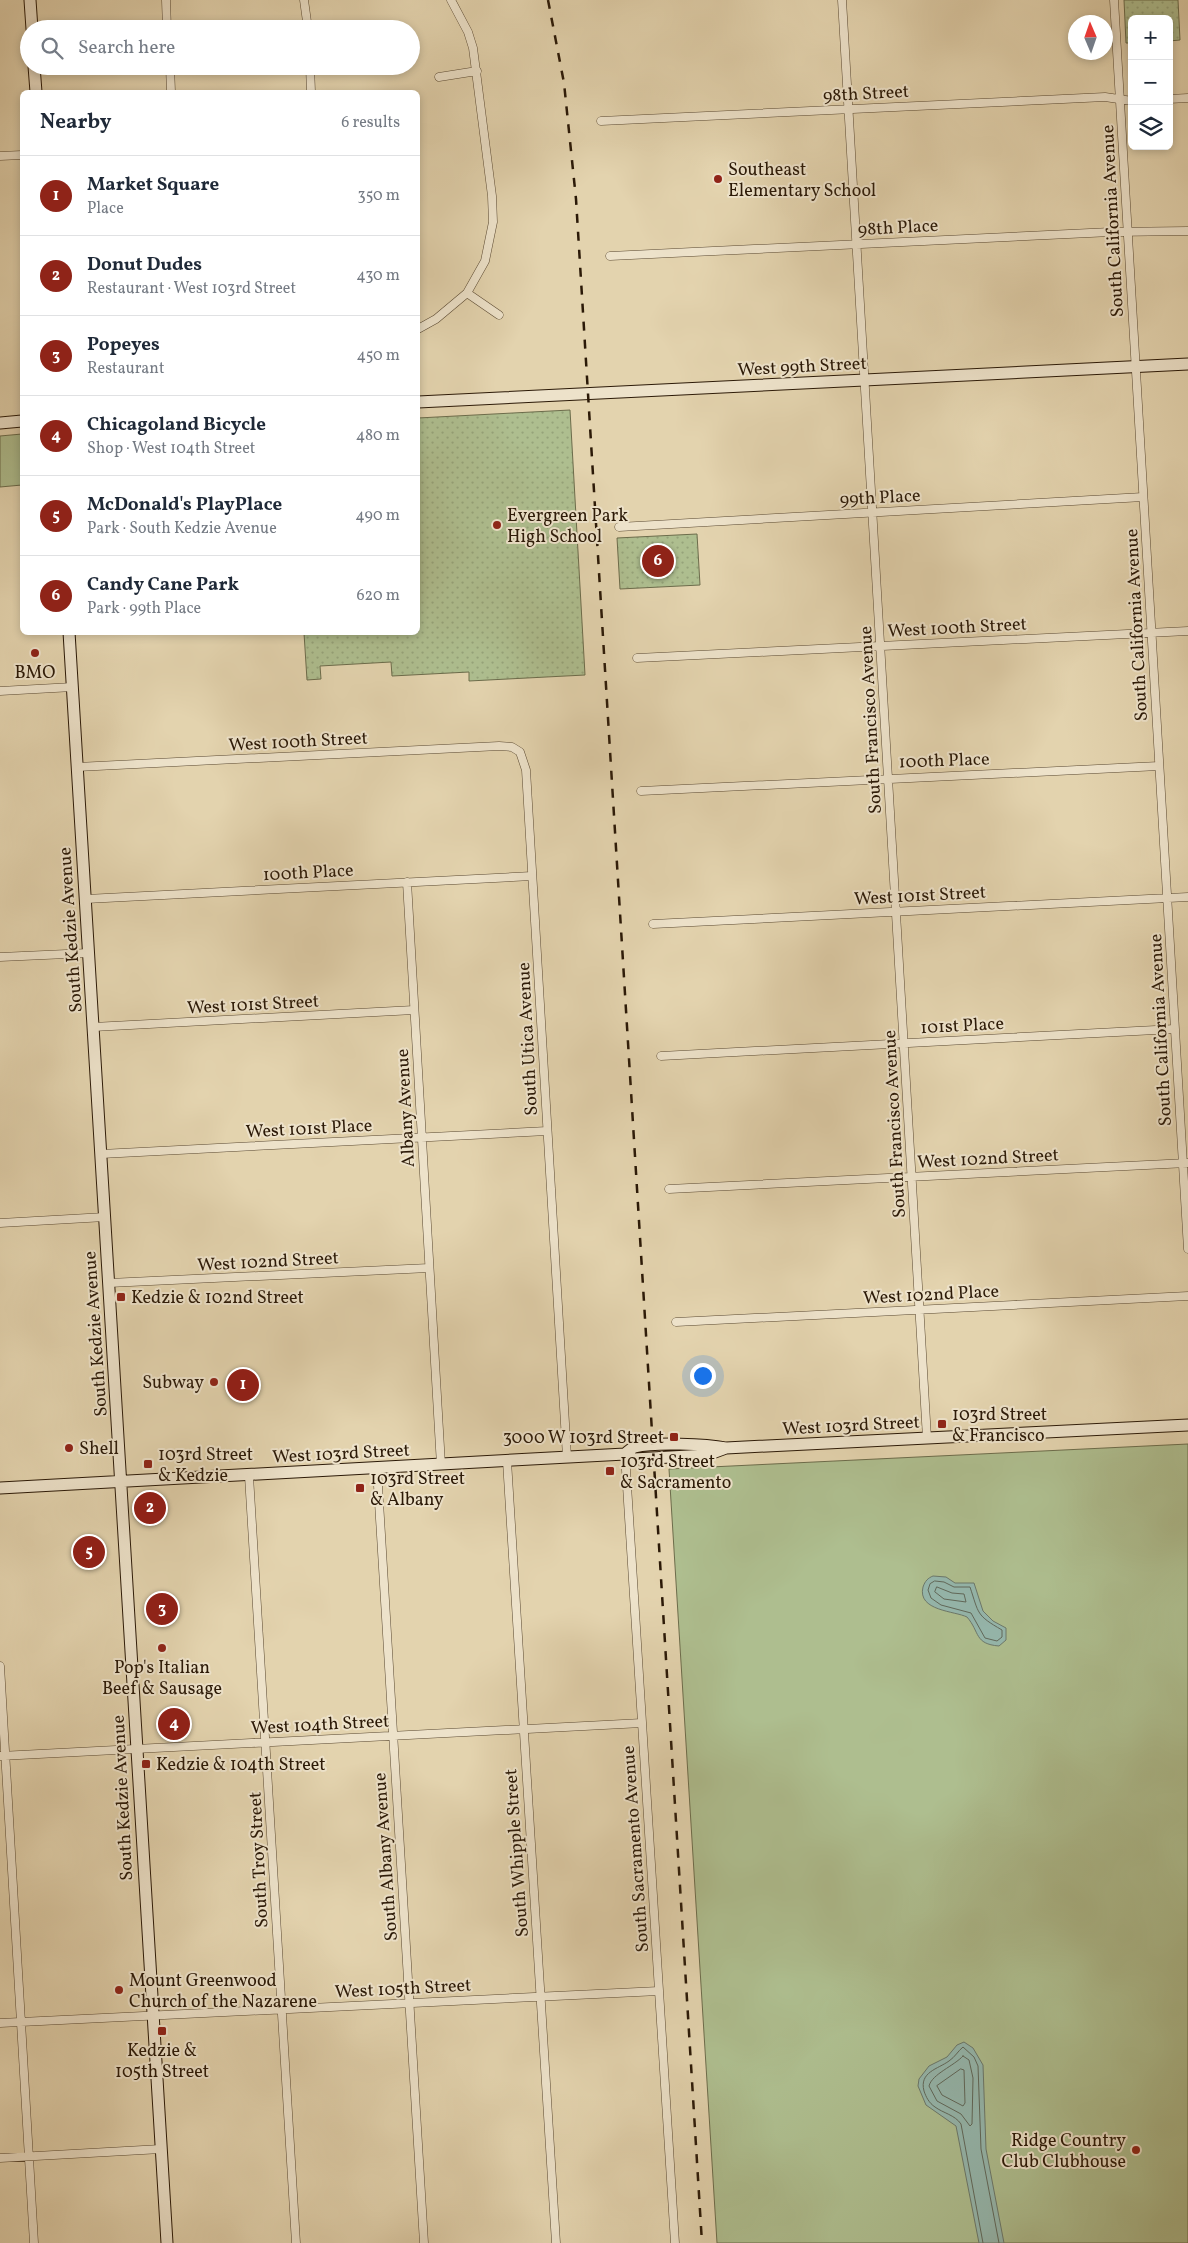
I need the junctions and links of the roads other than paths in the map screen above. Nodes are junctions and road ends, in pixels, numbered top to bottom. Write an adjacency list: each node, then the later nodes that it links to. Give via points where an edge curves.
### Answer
1 (30, 0): 7 (main road)
2 (166, 0): 8 (street)
3 (304, 0): 9 (street)
4 (451, 0): 10 (street, via 468,32)
5 (842, 0): 22 (street, South Francisco Avenue)
6 (1114, 0): 19 (street, South California Avenue)
7 (31, 20)
8 (167, 20)
9 (307, 20)
10 (477, 71): 14 (street); 30 (street, via 493,222 485,261)
11 (35, 75): 15 (main road)
12 (170, 75): 16 (street)
13 (311, 75): 17 (street)
14 (439, 77)
15 (36, 90)
16 (171, 90)
17 (312, 90)
18 (1188, 98): 20 (street)
19 (1120, 99): 21 (street, 98th Street); 22 (street, 98th Street, via 1104,97); 27 (street, South California Avenue)
20 (1173, 99)
21 (1128, 100)
22 (848, 109): 23 (street, 98th Street); 28 (street, South Francisco Avenue)
23 (601, 121)
24 (20, 155): 25 (street)
25 (0, 156)
26 (1188, 231): 27 (street, 98th Place)
27 (1128, 232): 28 (street, 98th Place); 34 (street, South California Avenue)
28 (856, 244): 29 (street, 98th Place); 35 (street, South Francisco Avenue)
29 (610, 256)
30 (467, 293): 31 (street); 32 (street)
31 (499, 315)
32 (420, 328)
33 (1188, 364): 34 (main road, West 99th Street)
34 (1135, 366): 35 (main road, West 99th Street); 39 (street, South California Avenue)
35 (864, 380): 36 (main road, West 99th Street); 40 (street, South Francisco Avenue)
36 (420, 402)
37 (20, 421): 38 (main road)
38 (0, 423)
39 (1143, 497): 40 (street, 99th Place); 43 (street, South California Avenue)
40 (872, 513): 41 (street, 99th Place); 45 (street, South Francisco Avenue)
41 (620, 527)
42 (1188, 631): 43 (street, West 100th Street)
43 (1151, 633): 45 (street, West 100th Street); 50 (street, South California Avenue)
44 (69, 635): 47 (main road, South Kedzie Avenue)
45 (880, 646): 46 (street, West 100th Street); 52 (street, South Francisco Avenue)
46 (637, 658)
47 (73, 687): 48 (street); 51 (main road, South Kedzie Avenue)
48 (0, 691)
49 (520, 752): 51 (street, West 100th Street, via 512,747 499,746); 54 (street, South Utica Avenue, via 526,770)
50 (1159, 766): 52 (street, 100th Place); 57 (street, South California Avenue)
51 (78, 767): 58 (main road, South Kedzie Avenue)
52 (888, 778): 53 (street, 100th Place); 59 (street, South Francisco Avenue)
53 (641, 791)
54 (532, 876): 55 (street, 100th Place); 68 (street, South Utica Avenue)
55 (407, 882): 58 (street, 100th Place); 63 (street, Albany Avenue)
56 (1188, 897): 57 (street, West 101st Street)
57 (1167, 898): 59 (street, West 101st Street); 65 (street, South California Avenue)
58 (86, 899): 61 (main road, South Kedzie Avenue)
59 (896, 912): 60 (street, West 101st Street); 66 (street, South Francisco Avenue)
60 (653, 924)
61 (89, 953): 62 (street); 64 (main road, South Kedzie Avenue)
62 (0, 958)
63 (414, 1010): 64 (street, West 101st Street); 69 (street, Albany Avenue)
64 (93, 1027): 70 (main road, South Kedzie Avenue)
65 (1175, 1029): 66 (street, 101st Place); 71 (street, South California Avenue)
66 (904, 1044): 67 (street, 101st Place); 72 (street, South Francisco Avenue)
67 (661, 1056)
68 (548, 1131): 69 (street, West 101st Place); 85 (street, South Utica Avenue)
69 (421, 1137): 70 (street, West 101st Place); 77 (street, Albany Avenue)
70 (101, 1154): 74 (main road, South Kedzie Avenue)
71 (1185, 1163): 72 (street, West 102nd Street); 76 (street, South California Avenue)
72 (912, 1177): 73 (street, West 102nd Street); 80 (street, South Francisco Avenue)
73 (669, 1189)
74 (105, 1217): 75 (street); 78 (main road, South Kedzie Avenue)
75 (0, 1223)
76 (1188, 1249)
77 (429, 1268): 78 (street, West 102nd Street); 87 (street, Albany Avenue)
78 (109, 1284): 90 (main road, South Kedzie Avenue)
79 (1188, 1296): 80 (street, West 102nd Place)
80 (920, 1309): 81 (street, West 102nd Place); 83 (street, South Francisco Avenue)
81 (676, 1322)
82 (1188, 1425): 83 (main road, West 103rd Street)
83 (927, 1438): 84 (main road, West 103rd Street, via 726,1448 705,1444 653,1446 634,1448)
84 (625, 1454): 85 (main road, West 103rd Street); 93 (street, South Sacramento Avenue)
85 (567, 1457): 86 (main road, West 103rd Street)
86 (507, 1461): 87 (main road, West 103rd Street); 94 (street, South Whipple Street)
87 (441, 1465): 88 (main road, West 103rd Street)
88 (377, 1468): 89 (main road, West 103rd Street); 95 (street, South Albany Avenue)
89 (249, 1476): 90 (main road, West 103rd Street); 96 (street, South Troy Street)
90 (121, 1483): 91 (main road, West 103rd Street); 97 (main road, South Kedzie Avenue)
91 (0, 1488)
92 (0, 1666): 98 (street)
93 (642, 1723): 94 (street, West 104th Street); 99 (street, South Sacramento Avenue)
94 (524, 1729): 95 (street, West 104th Street); 100 (street, South Whipple Street)
95 (392, 1736): 96 (street, West 104th Street); 101 (street, South Albany Avenue)
96 (266, 1742): 97 (street, West 104th Street); 102 (street, South Troy Street)
97 (137, 1749): 98 (street, West 104th Street); 103 (main road, South Kedzie Avenue)
98 (3, 1756): 104 (street)
99 (659, 1991): 100 (street, West 105th Street); 114 (street, South Sacramento Avenue)
100 (540, 1996): 101 (street, West 105th Street); 113 (street, South Whipple Street)
101 (410, 2003): 102 (street, West 105th Street); 112 (street, South Albany Avenue)
102 (282, 2009): 103 (street, West 105th Street); 111 (street, South Troy Street)
103 (153, 2016): 104 (street, West 105th Street); 106 (main road, South Kedzie Avenue)
104 (21, 2022): 105 (street, West 105th Street); 107 (street)
105 (0, 2023)
106 (162, 2149): 107 (street); 110 (main road, South Kedzie Avenue)
107 (29, 2156): 108 (street); 109 (street)
108 (0, 2158)
109 (34, 2243)
110 (167, 2243)
111 (296, 2243)
112 (424, 2243)
113 (556, 2243)
114 (674, 2243)

